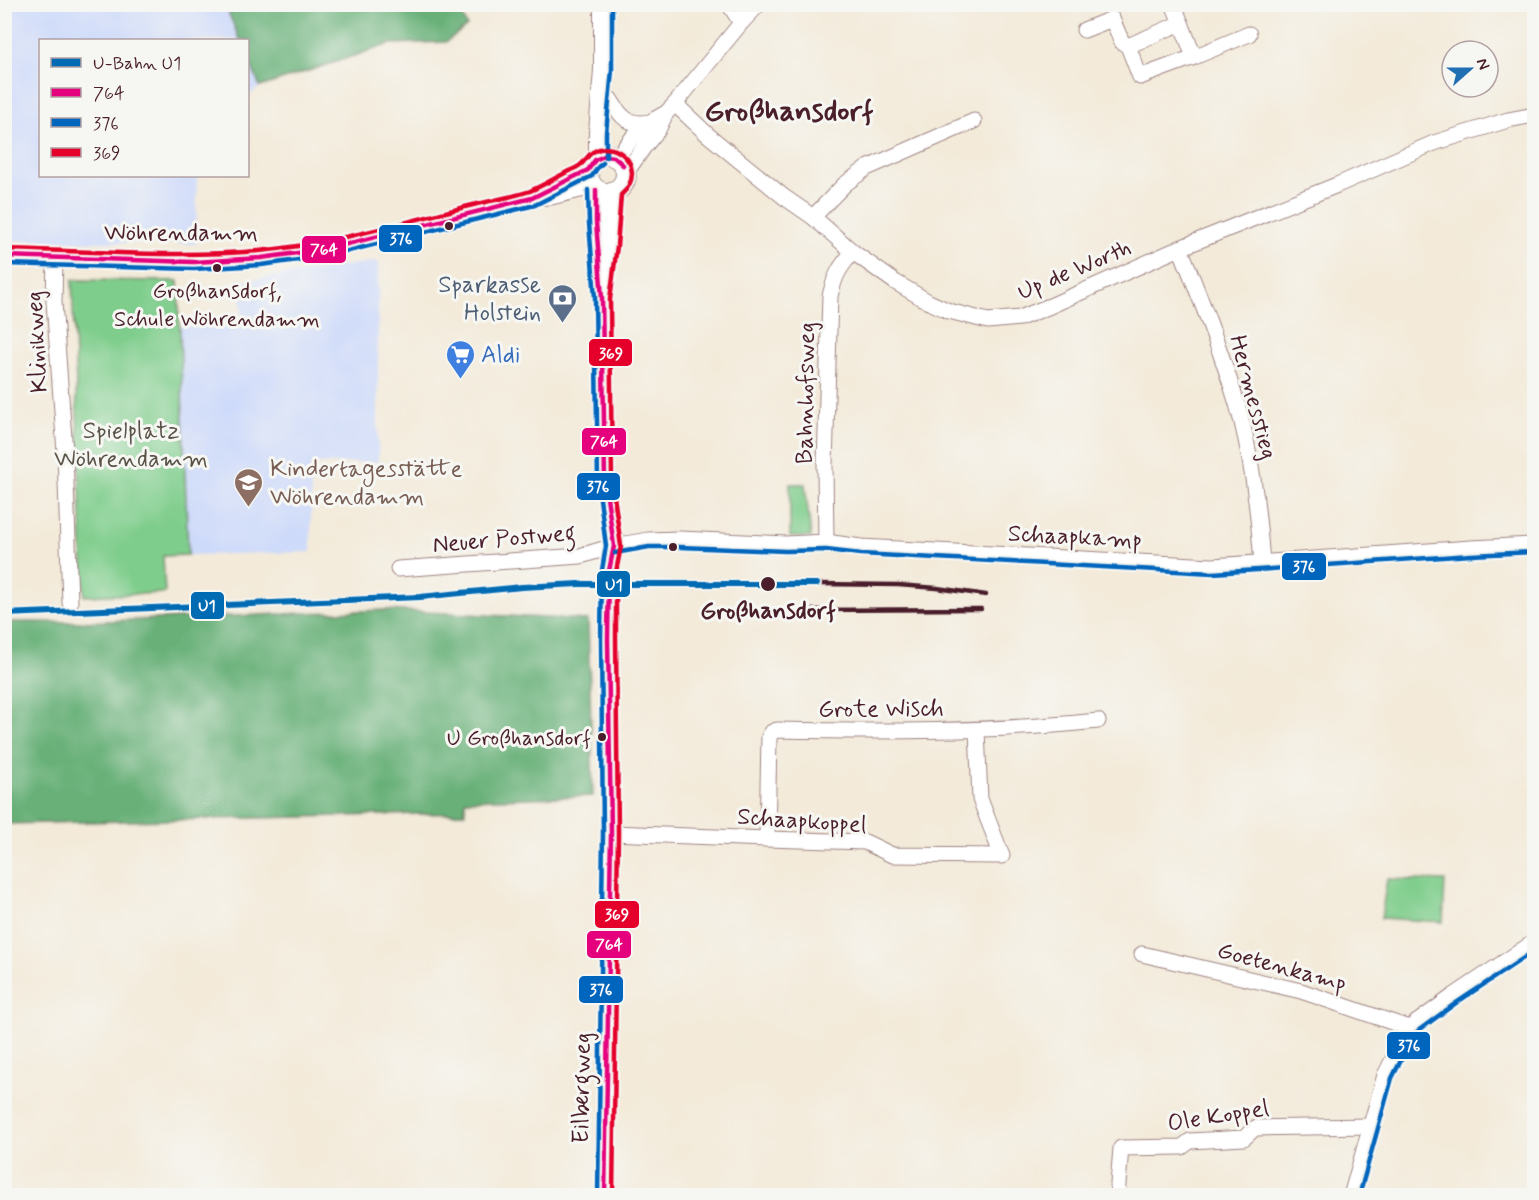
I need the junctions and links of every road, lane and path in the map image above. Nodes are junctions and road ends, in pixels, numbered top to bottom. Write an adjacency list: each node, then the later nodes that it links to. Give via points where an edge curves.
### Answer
1 (604, 4): 11 (main road)
2 (729, 4): 5 (street)
3 (759, 4): 5 (street, Wöhrendamm)
4 (1173, 4): 6 (street)
5 (741, 23): 13 (street, Wöhrendamm)
6 (1181, 23): 9 (street); 10 (street)
7 (1084, 30): 9 (street, via 1112,19 1122,42)
8 (1249, 34): 10 (street)
9 (1128, 46): 10 (street, via 1140,77)
10 (1194, 57)
11 (604, 70): 12 (main road); 17 (main road, via 599,133)
12 (610, 99): 15 (street, via 623,118 638,124); 17 (main road)
13 (671, 108): 15 (street, Wöhrendamm); 17 (street, Wöhrendamm, via 644,147); 18 (street, Up de Worth)
14 (1534, 116): 19 (street, Up de Worth, via 1434,143)
15 (650, 122): 17 (street, Wöhrendamm)
16 (974, 122): 18 (street, via 867,168)
17 (605, 173): 22 (street, Wöhrendamm, via 532,198 327,249 195,262); 25 (main road, Eilbergweg, via 596,222 602,298 605,483)
18 (813, 217): 20 (street, Up de Worth)
19 (1180, 248): 20 (street, Up de Worth, via 1020,318 988,321 929,302); 26 (street, Hermesstieg, via 1237,405 1254,489)
20 (853, 252): 23 (street, Bahnhofsweg, via 834,278 830,296)
21 (4, 256): 22 (street, Wöhrendamm)
22 (55, 257): 28 (street, Klinikweg)
23 (826, 542): 25 (street, Schaapkamp, via 680,539); 26 (street, Schaapkamp, via 1213,566)
24 (1534, 545): 26 (street, Schaapkamp)
25 (614, 546): 27 (street, Neuer Postweg, via 580,556); 31 (main road, Eilbergweg, via 609,572 608,639)
26 (1262, 563)
27 (398, 568)
28 (70, 603)
29 (1098, 721): 30 (street, Grote Wisch)
30 (977, 730): 32 (street, Grote Wisch, via 772,732); 32 (street, Schaapkoppel, via 980,799 1002,856 892,855 865,842)
31 (611, 833): 32 (street, Schaapkoppel); 37 (main road, Eilbergweg)
32 (767, 839)
33 (1534, 942): 35 (street)
34 (1142, 954): 35 (street, Goetenkamp, via 1300,991)
35 (1409, 1028): 36 (street, via 1385,1075)
36 (1371, 1126): 38 (street, Ole Koppel, via 1255,1128 1244,1138 1190,1140 1182,1147 1121,1148); 39 (street)
37 (605, 1196)
38 (1117, 1196)
39 (1350, 1196)

